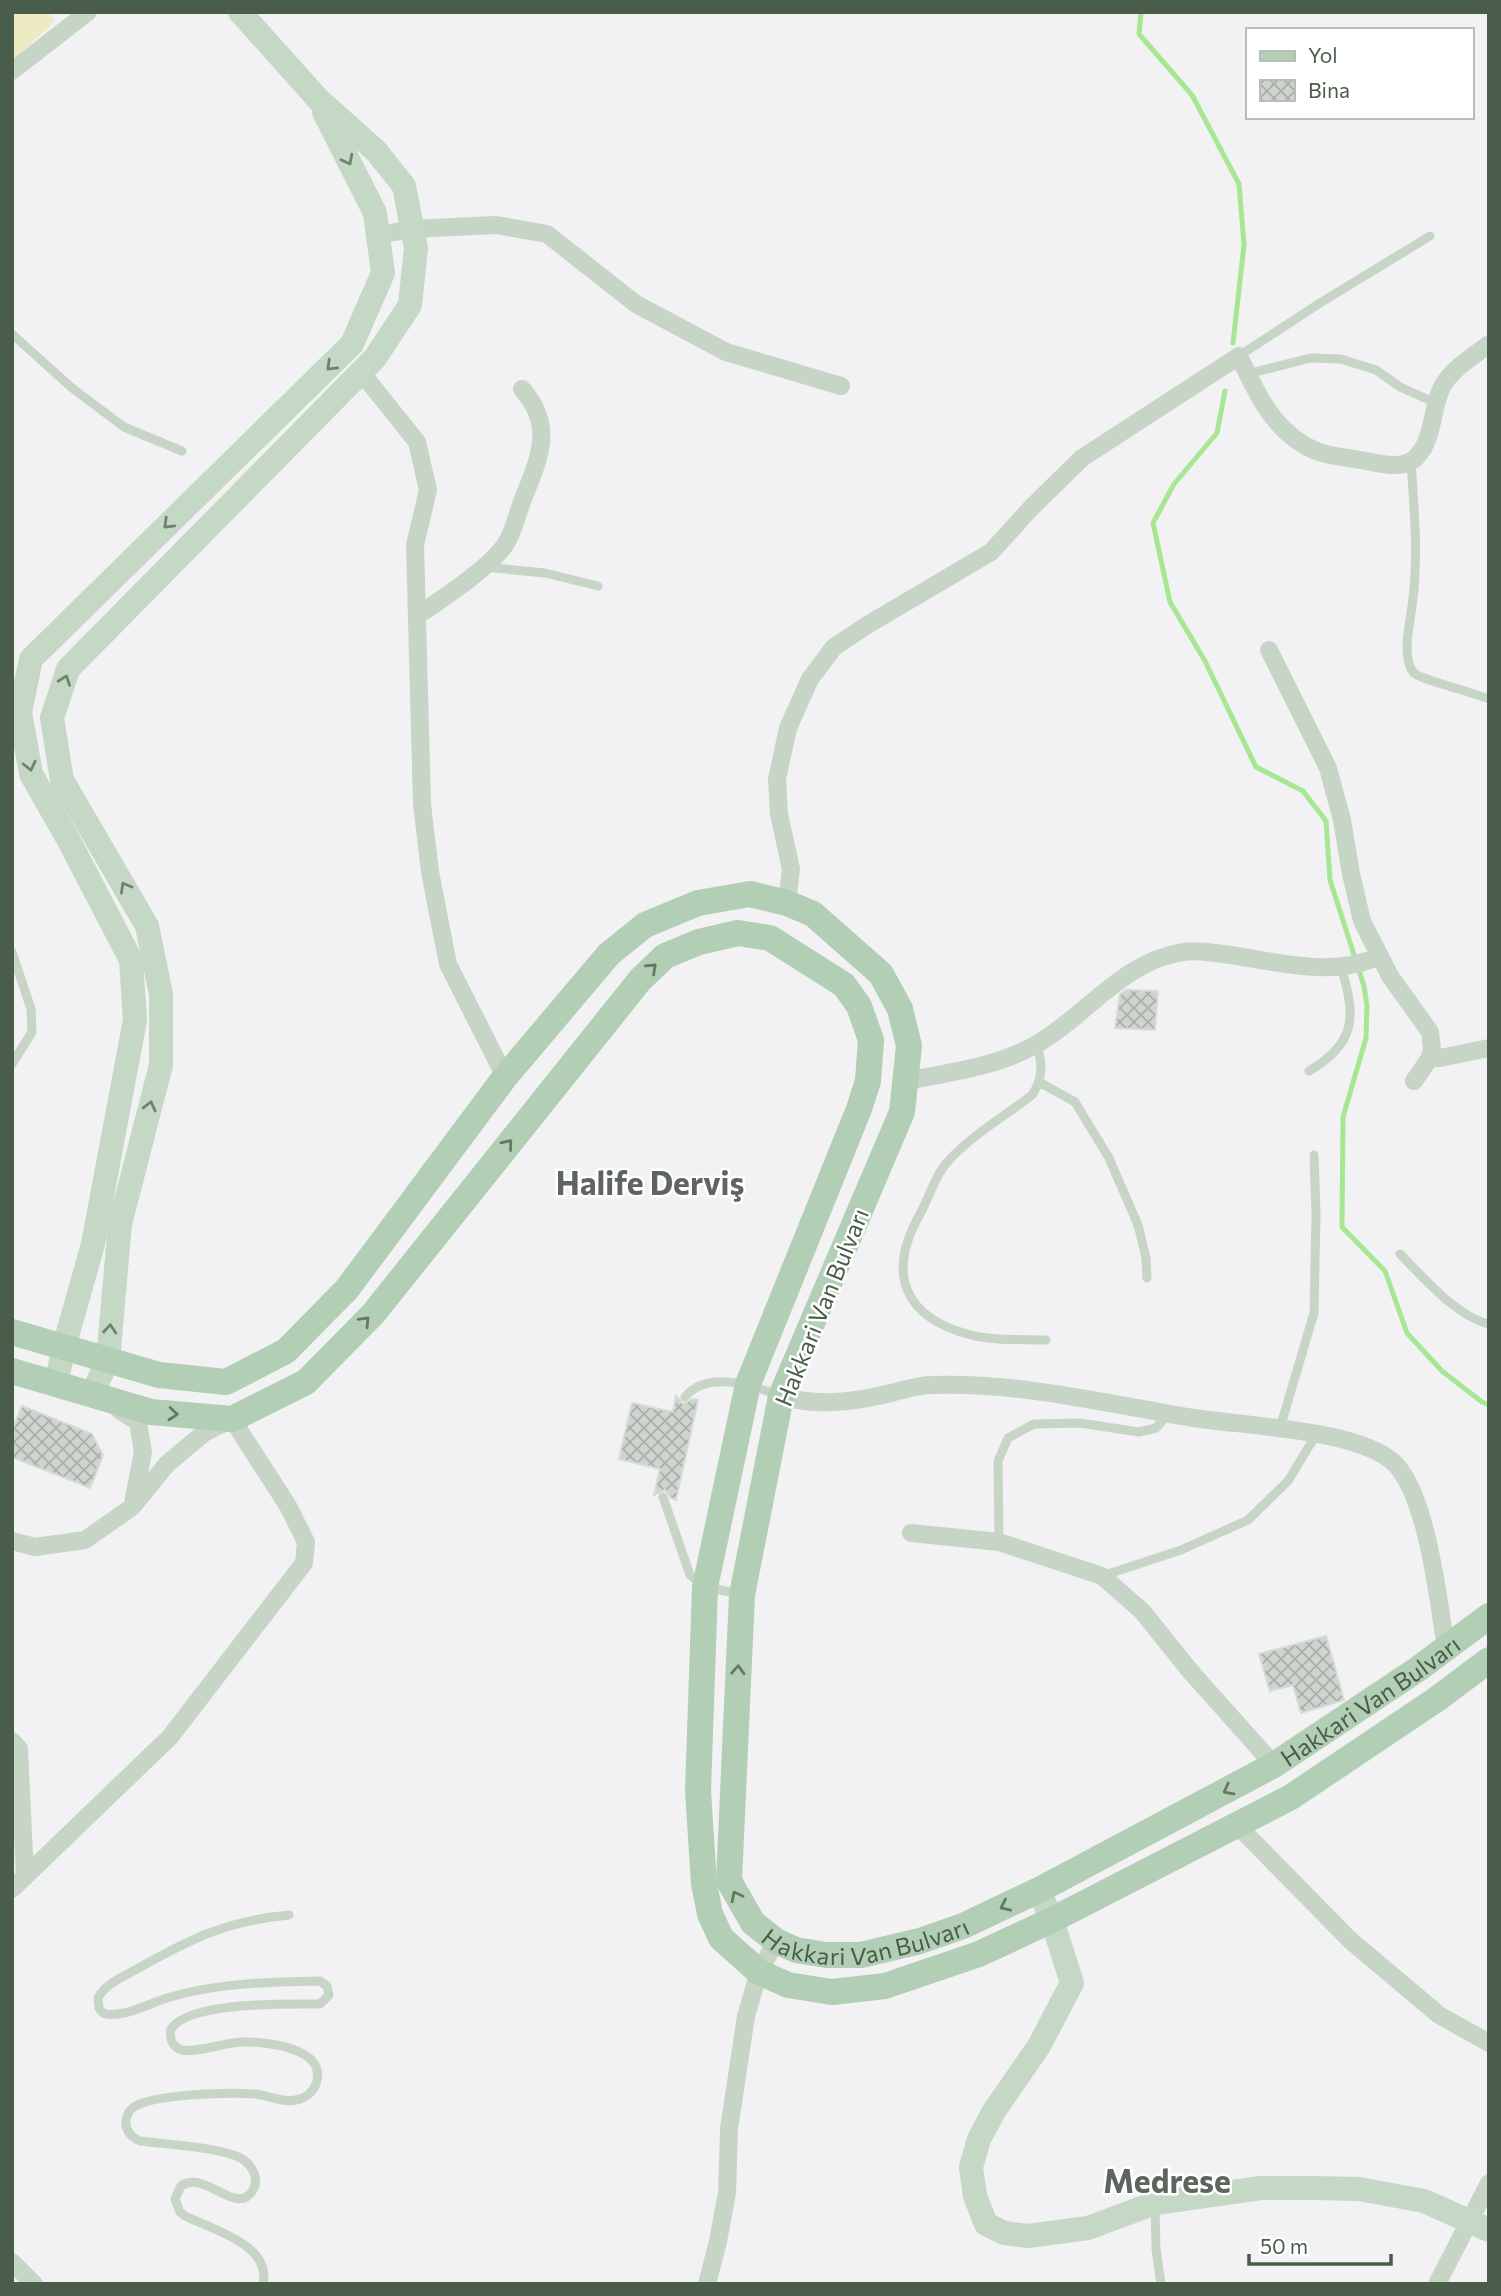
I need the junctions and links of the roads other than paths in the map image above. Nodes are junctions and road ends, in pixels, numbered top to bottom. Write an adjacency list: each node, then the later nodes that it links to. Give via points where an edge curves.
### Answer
1 (88, 12): 3 (street)
2 (240, 12): 4 (street)
3 (12, 71)
4 (317, 99): 5 (street, via 376,151 404,186); 6 (street, one-way to 6, via 375,213)
5 (412, 229): 6 (street); 11 (street, via 416,247 410,305); 13 (street, via 496,225 547,234 636,304 726,352)
6 (378, 235): 42 (street, one-way to 42, via 383,273 352,344 30,659 20,712 30,774 131,960 135,1020 93,1244)
7 (1430, 236): 10 (lane)
8 (12, 334): 16 (lane, via 124,427)
9 (1489, 344): 15 (street, via 1451,374)
10 (1239, 356): 12 (street); 23 (street, via 1082,458 991,552 834,647 810,679 788,728 777,779 791,869)
11 (361, 372): 20 (street, via 417,442 428,490 415,545); 43 (street, one-way to 11, via 120,1224 161,1065 161,994 147,926 62,780 52,718 68,669)
12 (1247, 374): 15 (lane, via 1311,358 1341,359 1376,370); 17 (street, via 1267,411 1298,441 1319,452 1391,466)
13 (841, 386)
14 (523, 389): 18 (street, via 542,424 537,468 505,544)
15 (1436, 403): 17 (street, via 1422,450)
16 (182, 451)
17 (1411, 461): 22 (lane, via 1416,538 1409,667 1421,678)
18 (483, 566): 19 (lane, via 545,573); 20 (street)
19 (598, 586)
20 (417, 616): 32 (street, via 422,804 430,872 449,964)
21 (1269, 650): 25 (street, via 1328,768)
22 (1489, 699)
23 (788, 904): 32 (main road, Hakkari Van Bulvarı, via 750,894 698,903 645,925 609,954); 33 (main road, Hakkari Van Bulvarı, via 813,915 881,974 900,1009 909,1046)
24 (12, 952): 30 (lane, via 31,1009 32,1032)
25 (1373, 958): 26 (street); 29 (street, via 1427,1026 1432,1039)
26 (1345, 967): 27 (street, via 1204,951 1175,953 1117,982); 31 (lane, via 1351,998 1349,1026 1332,1056)
27 (1037, 1044): 33 (street, via 990,1064); 35 (lane, via 1042,1066)
28 (1489, 1048): 29 (street)
29 (1430, 1058): 34 (street)
30 (12, 1064)
31 (1309, 1072)
32 (505, 1077): 43 (main road, Hakkari Van Bulvarı, via 347,1289 286,1351 226,1382 159,1375)
33 (907, 1081): 48 (main road, Hakkari Van Bulvarı, via 902,1112)
34 (1414, 1081)
35 (1039, 1082): 38 (lane, via 1075,1102 1109,1158 1138,1225); 41 (lane, via 1031,1095 981,1131 942,1168 911,1234 902,1275 917,1305 942,1325 974,1336)
36 (1314, 1155): 52 (lane, via 1314,1313)
37 (1400, 1254): 39 (lane, via 1475,1321)
38 (1147, 1278)
39 (1489, 1324)
40 (12, 1332): 42 (main road, Hakkari Van Bulvarı)
41 (1046, 1340)
42 (64, 1347): 43 (main road, Hakkari Van Bulvarı); 45 (street)
43 (107, 1360): 47 (street)
44 (12, 1371): 45 (main road)
45 (56, 1384): 47 (main road)
46 (748, 1384): 48 (lane); 49 (lane, via 704,1384); 51 (main road, Hakkari Van Bulvarı, one-way to 46, via 306,1382 373,1314 640,980 665,956 738,933 770,939 844,985 859,1006 871,1040 868,1081 859,1109); 60 (main road, Hakkari Van Bulvarı)
47 (92, 1394): 51 (main road, one-way to 51, via 151,1412); 55 (street, via 138,1422 143,1452)
48 (781, 1396): 50 (street, via 803,1403 839,1402 928,1384 996,1385); 61 (main road, Hakkari Van Bulvarı)
49 (685, 1397)
50 (1169, 1413): 52 (street); 58 (lane, via 1156,1428 1139,1432 1080,1423 1034,1424 1009,1438 998,1461)
51 (232, 1419): 55 (street, via 204,1433 167,1464); 68 (street, via 288,1506 306,1542 304,1563 170,1738)
52 (1280, 1429): 53 (street)
53 (1317, 1433): 59 (lane, via 1288,1481 1248,1520 1181,1550); 63 (street, via 1371,1447 1404,1475 1428,1544)
54 (663, 1497): 60 (lane, via 690,1575)
55 (132, 1507): 57 (street, via 85,1540 35,1547)
56 (911, 1533): 58 (street)
57 (12, 1541)
58 (999, 1542): 59 (street)
59 (1102, 1576): 66 (street, via 1142,1611)
60 (705, 1587): 61 (lane); 73 (main road, Hakkari Van Bulvarı, via 698,1791 704,1884 721,1938)
61 (742, 1595): 72 (main road, Hakkari Van Bulvarı, one-way to 61, via 753,1923 729,1881)
62 (1489, 1616): 63 (main road, Hakkari Van Bulvarı)
63 (1447, 1648): 66 (main road, Hakkari Van Bulvarı)
64 (1489, 1660): 67 (main road, Hakkari Van Bulvarı, via 1291,1797)
65 (12, 1741): 68 (street, via 19,1749)
66 (1274, 1765): 69 (main road, Hakkari Van Bulvarı, one-way to 69)
67 (1237, 1825): 71 (main road, Hakkari Van Bulvarı); 74 (street, via 1350,1940 1432,2010)
68 (19, 1883)
69 (1039, 1890): 71 (street); 72 (main road, Hakkari Van Bulvarı, one-way to 72, via 963,1926 861,1955 825,1955)
70 (289, 1915): 80 (lane, via 248,1920 186,1941 118,1980 98,1997 103,2013 116,2016 181,1993 228,1985 320,1981 327,1986 329,1995 320,2004 256,2003 208,2012 177,2021 170,2034 173,2045 184,2050 252,2042 301,2052 316,2069 316,2084 306,2096 291,2101 257,2094 186,2095 140,2104 127,2116 127,2129 140,2141 236,2156 251,2168 255,2187 242,2199 193,2181 181,2186 175,2199 185,2216 257,2254 264,2268)
71 (1052, 1920): 73 (main road, Hakkari Van Bulvarı, via 979,1954 885,1986 832,1993 788,1985); 76 (street, via 1072,1983 1039,2046 979,2139 971,2167 975,2196 986,2224 1004,2233 1028,2236 1088,2228)
72 (776, 1941): 73 (street)
73 (759, 1972): 81 (street, via 746,2016 729,2129 727,2193)
74 (1489, 2043)
75 (1489, 2183): 77 (street)
76 (1155, 2203): 77 (street, via 1261,2188 1359,2189 1424,2201); 82 (lane)
77 (1480, 2225): 83 (street)
78 (12, 2262): 79 (street)
79 (34, 2284)
80 (263, 2284)
81 (707, 2284)
82 (1161, 2284)
83 (1437, 2284)

